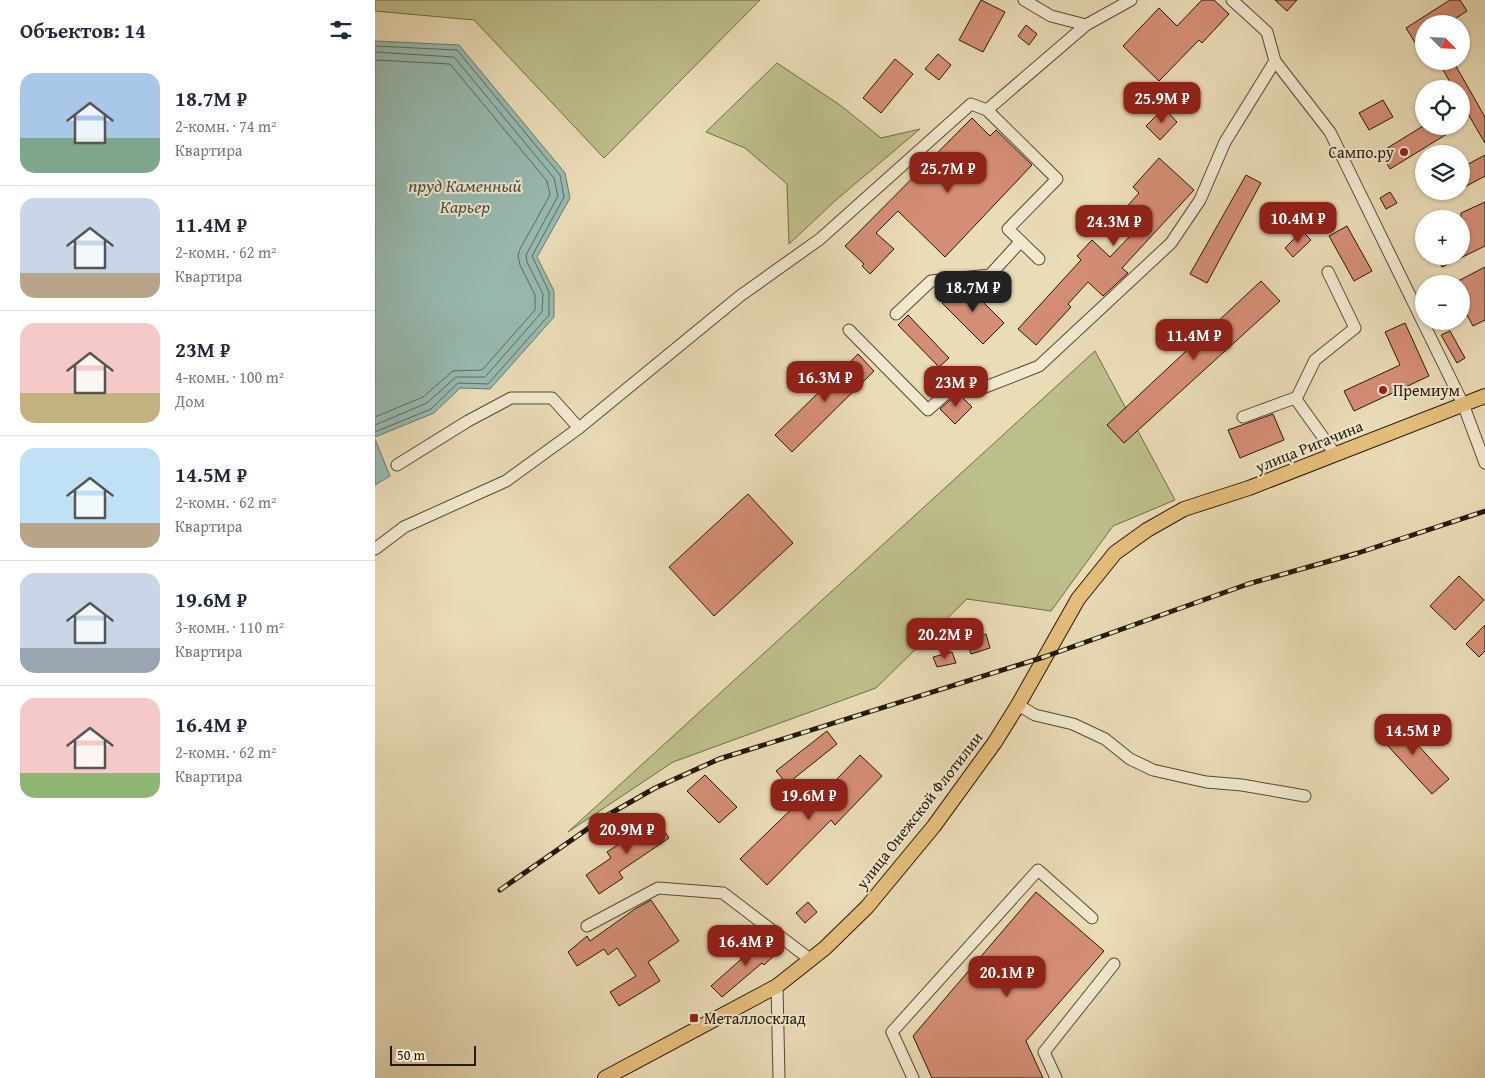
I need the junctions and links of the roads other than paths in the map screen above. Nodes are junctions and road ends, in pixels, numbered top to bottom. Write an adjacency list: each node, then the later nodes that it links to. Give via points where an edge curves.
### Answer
1 (1024, 0): 4 (street, via 1051,16)
2 (1131, 0): 4 (street)
3 (1232, 0): 5 (street, via 1267,32)
4 (1086, 25): 6 (street)
5 (1275, 61): 11 (street, via 1225,142 1199,200 1171,243 1039,366 983,388 962,379 928,410); 14 (street, via 1330,132)
6 (987, 110): 7 (street, via 1057,179 1008,229); 16 (street, via 971,104 820,239 740,296)
7 (1021, 241): 8 (street); 10 (street, via 990,275 931,281)
8 (1039, 259)
9 (1328, 272): 13 (street, via 1355,328 1315,360)
10 (896, 314)
11 (849, 330)
12 (1485, 396): 14 (main road, улица Ригачина)
13 (1296, 399): 15 (street); 17 (street)
14 (1463, 404): 17 (main road, улица Ригачина); 18 (street)
15 (1243, 416)
16 (579, 428): 19 (street, via 553,398 511,398); 20 (street, via 506,482 405,527)
17 (1335, 454): 21 (main road, улица Ригачина, via 1249,488 1184,509 1115,553 1078,599)
18 (1485, 463)
19 (397, 464)
20 (375, 548)
21 (1018, 705): 22 (street, via 1035,715 1073,724 1105,739 1130,759 1153,770 1206,782); 25 (street, via 934,826 867,907)
22 (1305, 796)
23 (1092, 918): 30 (street, via 1037,870 892,1032)
24 (587, 926): 25 (street, via 658,888 723,893)
25 (811, 960): 27 (street)
26 (1114, 964): 31 (street, via 1043,1052)
27 (777, 986): 28 (main road); 29 (street)
28 (605, 1078)
29 (779, 1078)
30 (913, 1078)
31 (1056, 1078)

